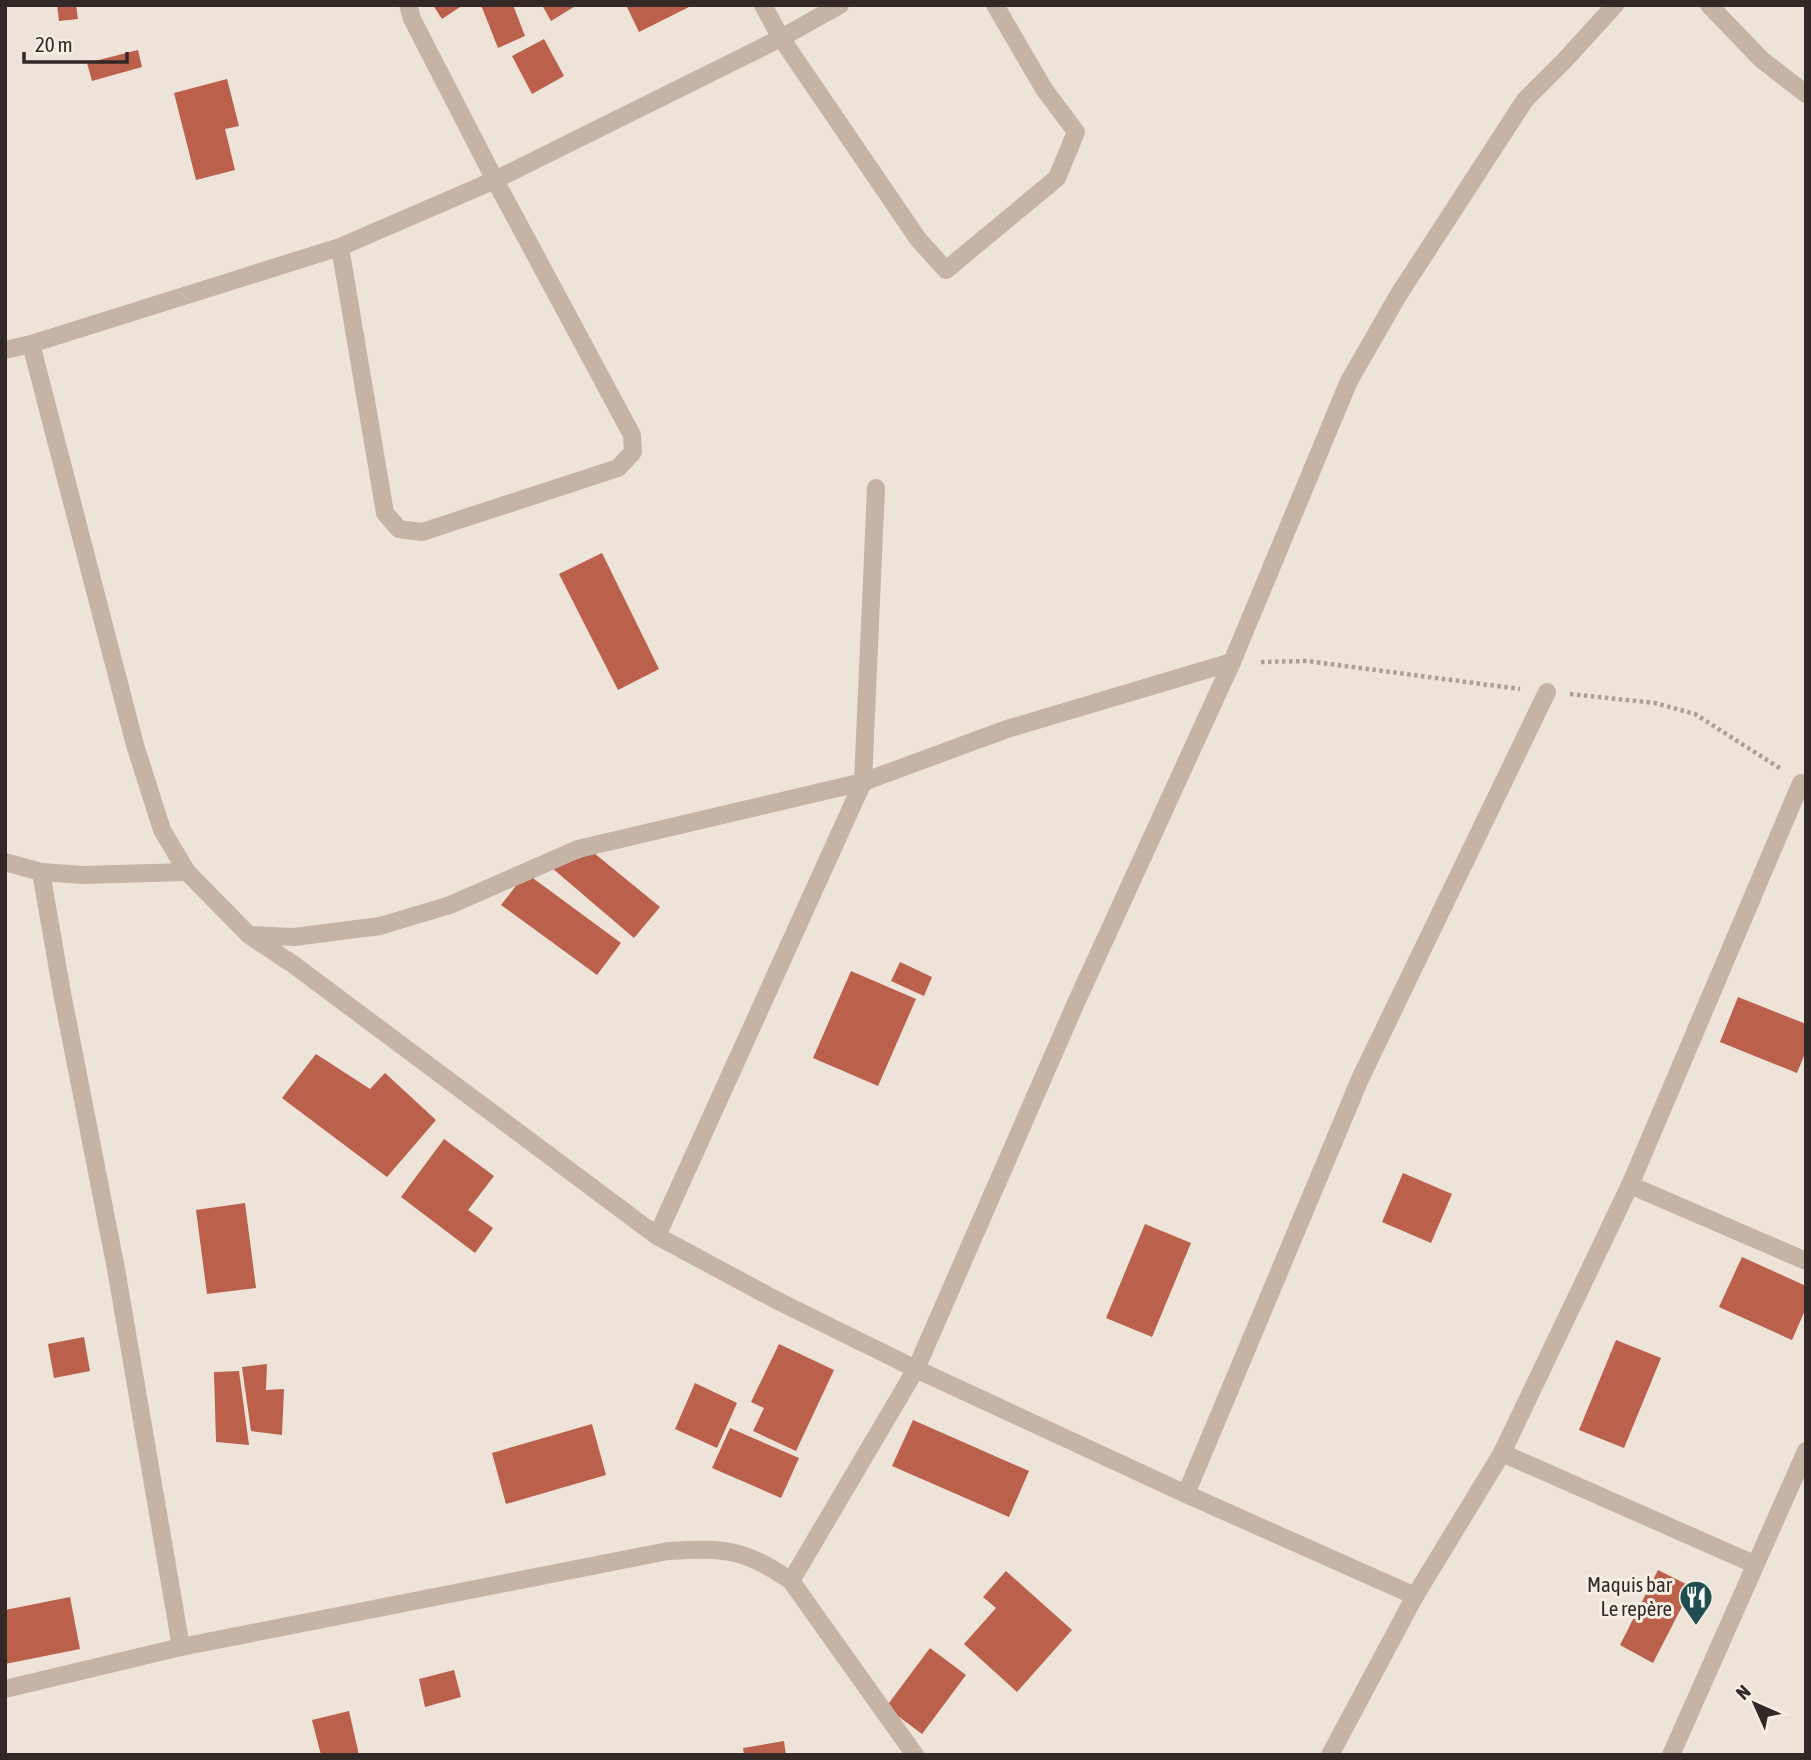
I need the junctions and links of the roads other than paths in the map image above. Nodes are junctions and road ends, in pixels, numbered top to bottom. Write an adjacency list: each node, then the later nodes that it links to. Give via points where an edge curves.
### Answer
1 (408, 5): 9 (street)
2 (763, 5): 7 (street)
3 (840, 5): 7 (street)
4 (995, 5): 7 (street, via 1044,89 1076,132 1057,178 946,270 918,239)
5 (1615, 5): 14 (street, via 1525,100 1399,294 1349,381)
6 (1709, 5): 8 (street, via 1762,60)
7 (781, 38): 9 (street)
8 (1806, 94)
9 (495, 180): 10 (street); 10 (street, via 632,435 633,452 618,468 422,532 400,529 385,513)
10 (340, 247): 11 (street)
11 (31, 344): 12 (street); 20 (street, via 135,745 162,830)
12 (5, 350)
13 (876, 488): 16 (street)
14 (1232, 662): 16 (street, via 1007,729); 25 (street, via 1074,1005)
15 (1547, 692): 28 (street, via 1360,1079)
16 (863, 782): 21 (street, via 578,849 450,905 380,926 294,937); 23 (street)
17 (1801, 783): 22 (street)
18 (5, 862): 19 (street)
19 (41, 872): 20 (street); 32 (street)
20 (187, 872): 21 (street)
21 (249, 935): 23 (street)
22 (1630, 1185): 24 (street); 27 (street)
23 (657, 1236): 25 (street)
24 (1806, 1261)
25 (916, 1369): 28 (street); 30 (street)
26 (1806, 1451): 29 (street)
27 (1502, 1453): 29 (street); 31 (street)
28 (1186, 1494): 31 (street)
29 (1754, 1564): 36 (street)
30 (791, 1581): 32 (street, via 765,1563 735,1552 668,1552); 34 (street)
31 (1415, 1596): 35 (street)
32 (181, 1647): 33 (street)
33 (5, 1689)
34 (915, 1755)
35 (1330, 1755)
36 (1671, 1755)

